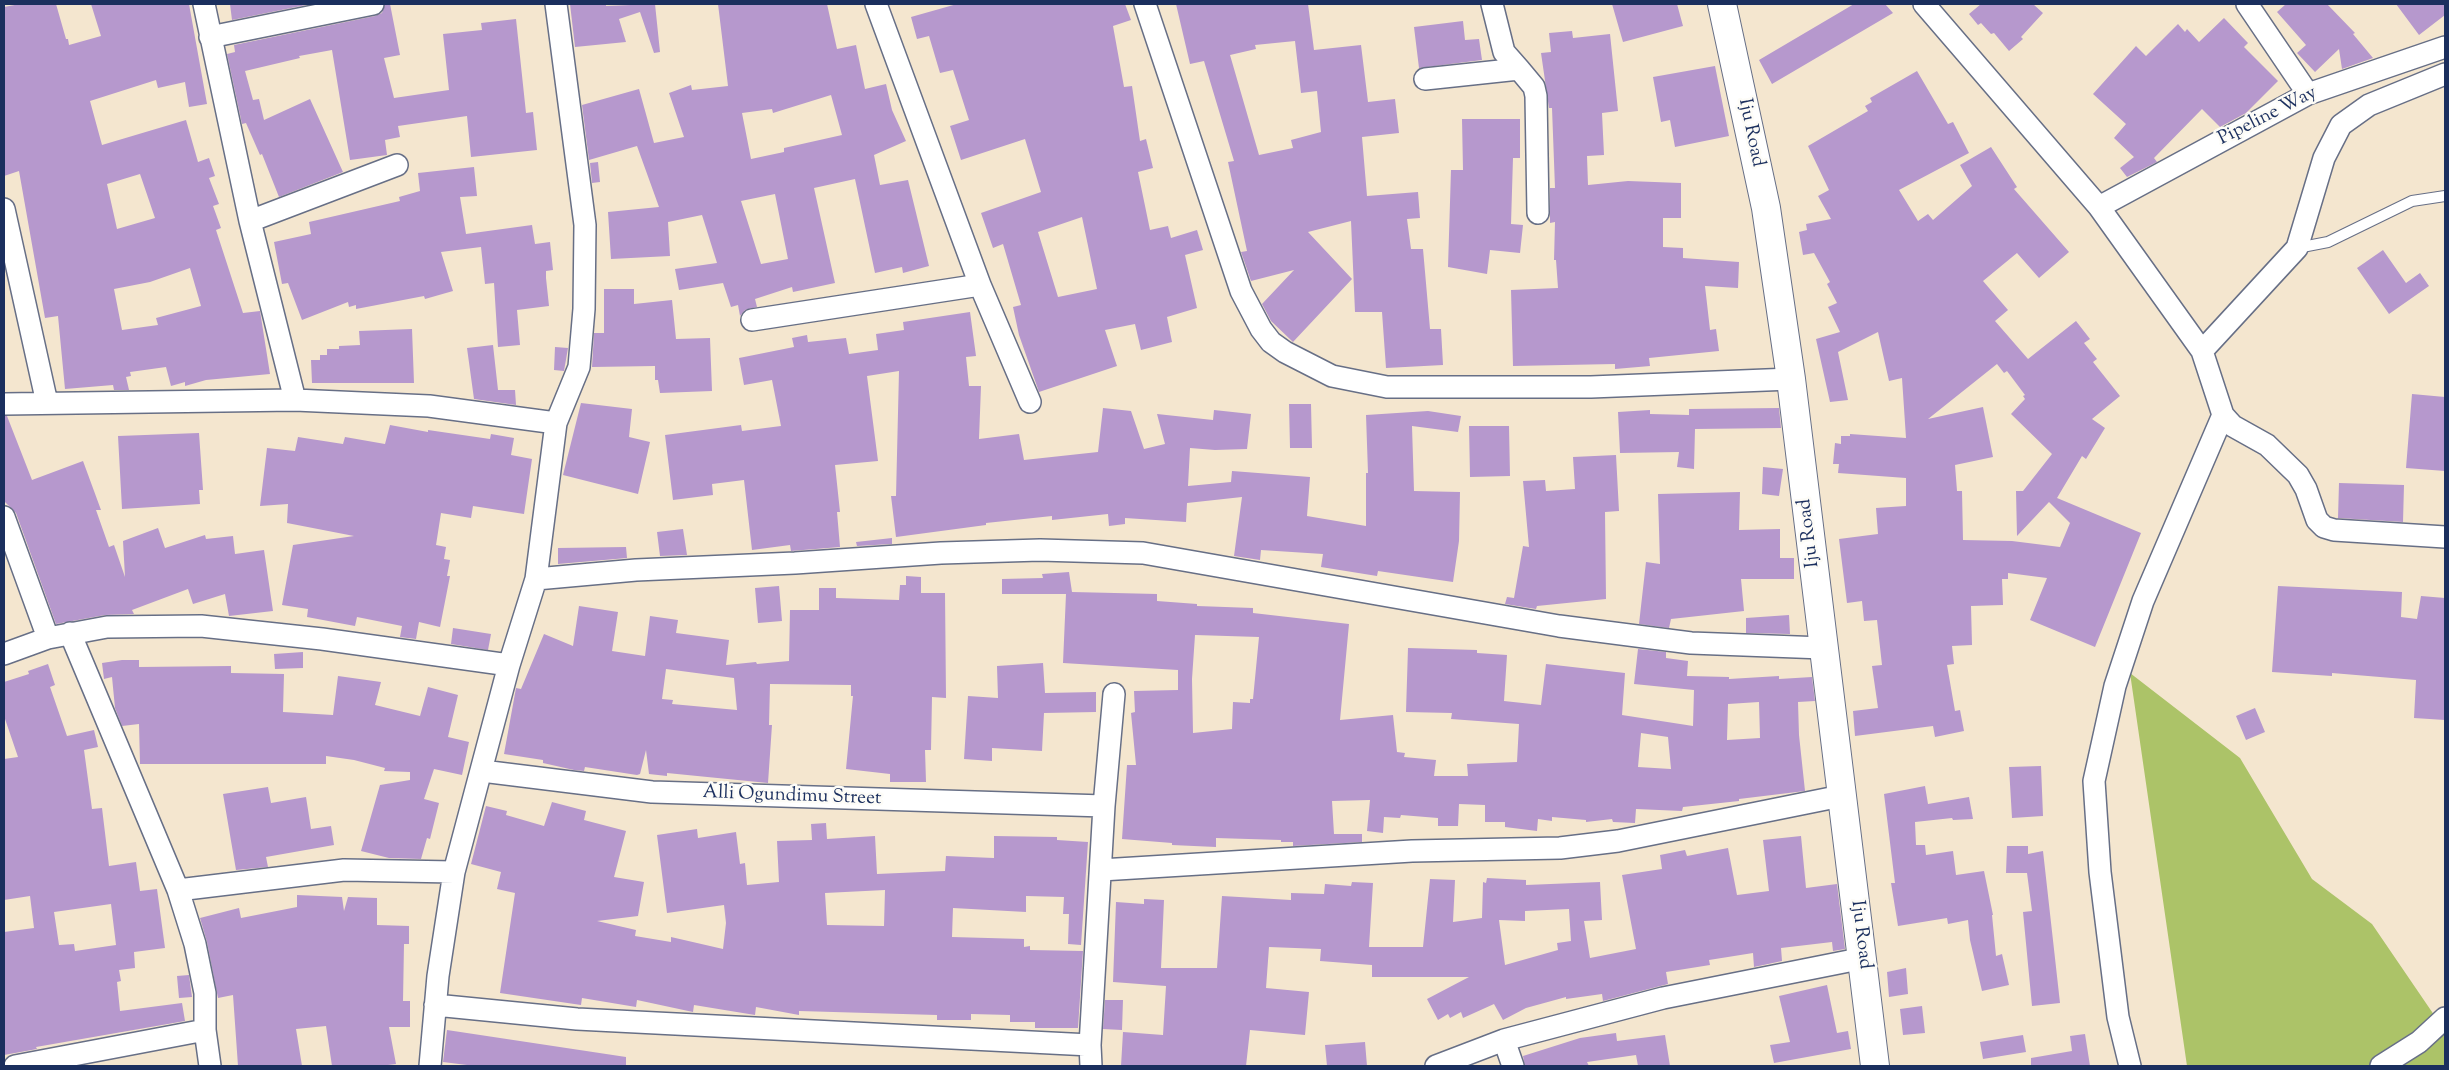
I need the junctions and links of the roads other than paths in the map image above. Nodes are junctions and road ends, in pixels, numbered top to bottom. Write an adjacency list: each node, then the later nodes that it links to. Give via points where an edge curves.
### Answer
1 (204, 4): 10 (street)
2 (373, 4): 10 (street)
3 (556, 4): 32 (street, via 585,234 579,366)
4 (876, 4): 23 (street)
5 (1145, 4): 26 (street, via 1241,291 1261,330 1285,352 1332,376 1388,387 1591,387)
6 (1492, 4): 12 (street, via 1504,52)
7 (1722, 4): 26 (main road, Iju Road, via 1766,208)
8 (1924, 4): 18 (street)
9 (2247, 4): 15 (street)
10 (210, 37): 21 (street)
11 (2445, 47): 15 (street, Pipeline Way)
12 (1520, 69): 14 (street); 20 (street, via 1536,96)
13 (2445, 74): 22 (street, via 2369,105 2340,125 2324,158)
14 (1425, 79)
15 (2308, 94): 18 (street, Pipeline Way)
16 (397, 164): 21 (street)
17 (2445, 196): 22 (lane, via 2412,201 2328,242)
18 (2098, 207): 25 (street)
19 (4, 209): 29 (street)
20 (1538, 213)
21 (250, 221): 27 (street)
22 (2297, 248): 25 (street)
23 (980, 285): 24 (street); 28 (street)
24 (752, 320)
25 (2202, 351): 31 (street)
26 (1791, 379): 38 (main road, Iju Road)
27 (295, 400): 29 (street); 32 (street, via 429,406)
28 (1030, 402)
29 (47, 403): 30 (street)
30 (4, 404)
31 (2223, 415): 34 (street, via 2233,426 2267,445 2298,475 2317,520 2324,527); 61 (street, via 2144,601 2115,686 2094,781 2100,872 2118,1017)
32 (556, 423): 35 (street)
33 (4, 516): 37 (street)
34 (2445, 537)
35 (536, 579): 38 (street, via 636,570 941,553 1040,550 1143,553 1559,626 1691,643); 40 (street)
36 (70, 633): 37 (street); 40 (street, via 107,627 201,626); 47 (street)
37 (48, 638): 39 (street)
38 (1823, 648): 43 (main road, Iju Road)
39 (4, 654)
40 (509, 665): 42 (street)
41 (1114, 694): 44 (street)
42 (482, 771): 44 (street, Alli Ogundimu Street, via 652,792); 46 (street)
43 (1841, 796): 45 (street, via 1618,841 1560,848 1412,851); 48 (main road, Iju Road)
44 (1104, 806): 45 (street)
45 (1100, 870): 53 (street)
46 (454, 872): 47 (street, via 344,870); 49 (street)
47 (178, 890): 51 (street, via 195,944 205,993)
48 (1864, 958): 52 (street, via 1663,998); 60 (main road, Iju Road)
49 (435, 1005): 53 (street, via 577,1019); 56 (street)
50 (2445, 1018): 62 (street, via 2418,1042)
51 (205, 1030): 54 (street); 55 (street)
52 (1504, 1040): 58 (street); 59 (street)
53 (1090, 1045): 57 (street)
54 (15, 1066)
55 (210, 1066)
56 (430, 1066)
57 (1091, 1066)
58 (1436, 1066)
59 (1513, 1066)
60 (1875, 1066)
61 (2130, 1066)
62 (2381, 1066)

